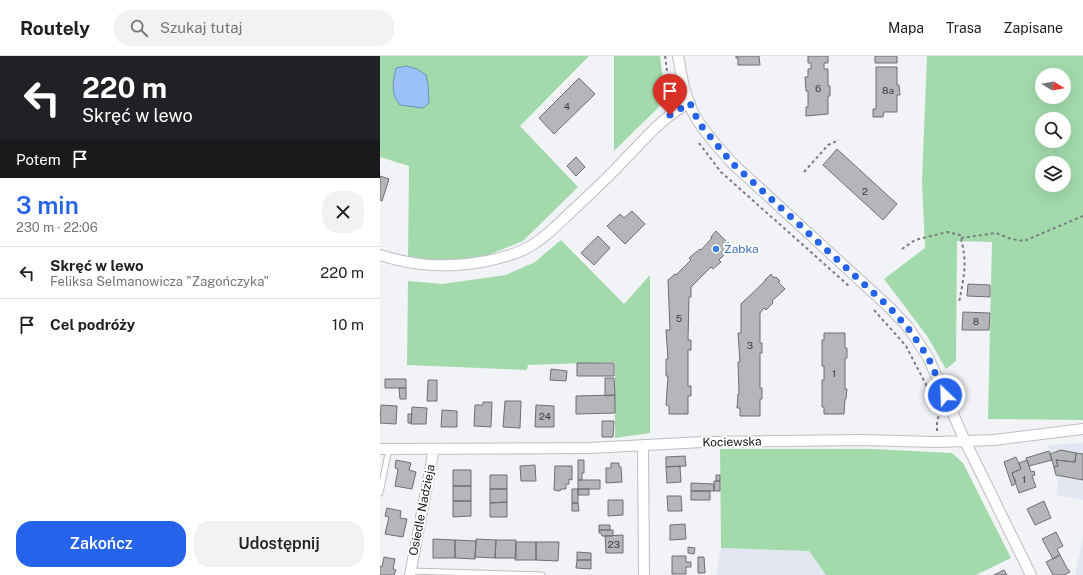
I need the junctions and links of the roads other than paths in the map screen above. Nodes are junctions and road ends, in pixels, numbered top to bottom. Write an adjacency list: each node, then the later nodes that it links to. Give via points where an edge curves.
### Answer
1 (678, 56): 2 (street)
2 (690, 103): 3 (street, via 662,122 554,228 524,250 498,259 434,266 399,261); 5 (street, via 699,123 732,163 889,307 908,328 928,357)
3 (380, 255)
4 (1083, 429): 5 (street, Kociewska)
5 (965, 441): 6 (street, Kociewska, via 861,440); 14 (street)
6 (643, 445): 8 (street, Kociewska); 13 (street)
7 (385, 449): 8 (street, Kociewska); 9 (lane)
8 (434, 449): 10 (street, Osiedle Nadzieja)
9 (380, 493)
10 (410, 573): 11 (lane, Osiedle Nadzieja)
11 (520, 575): 12 (lane, Osiedle Nadzieja)
12 (542, 575)
13 (644, 575)
14 (1031, 575)

